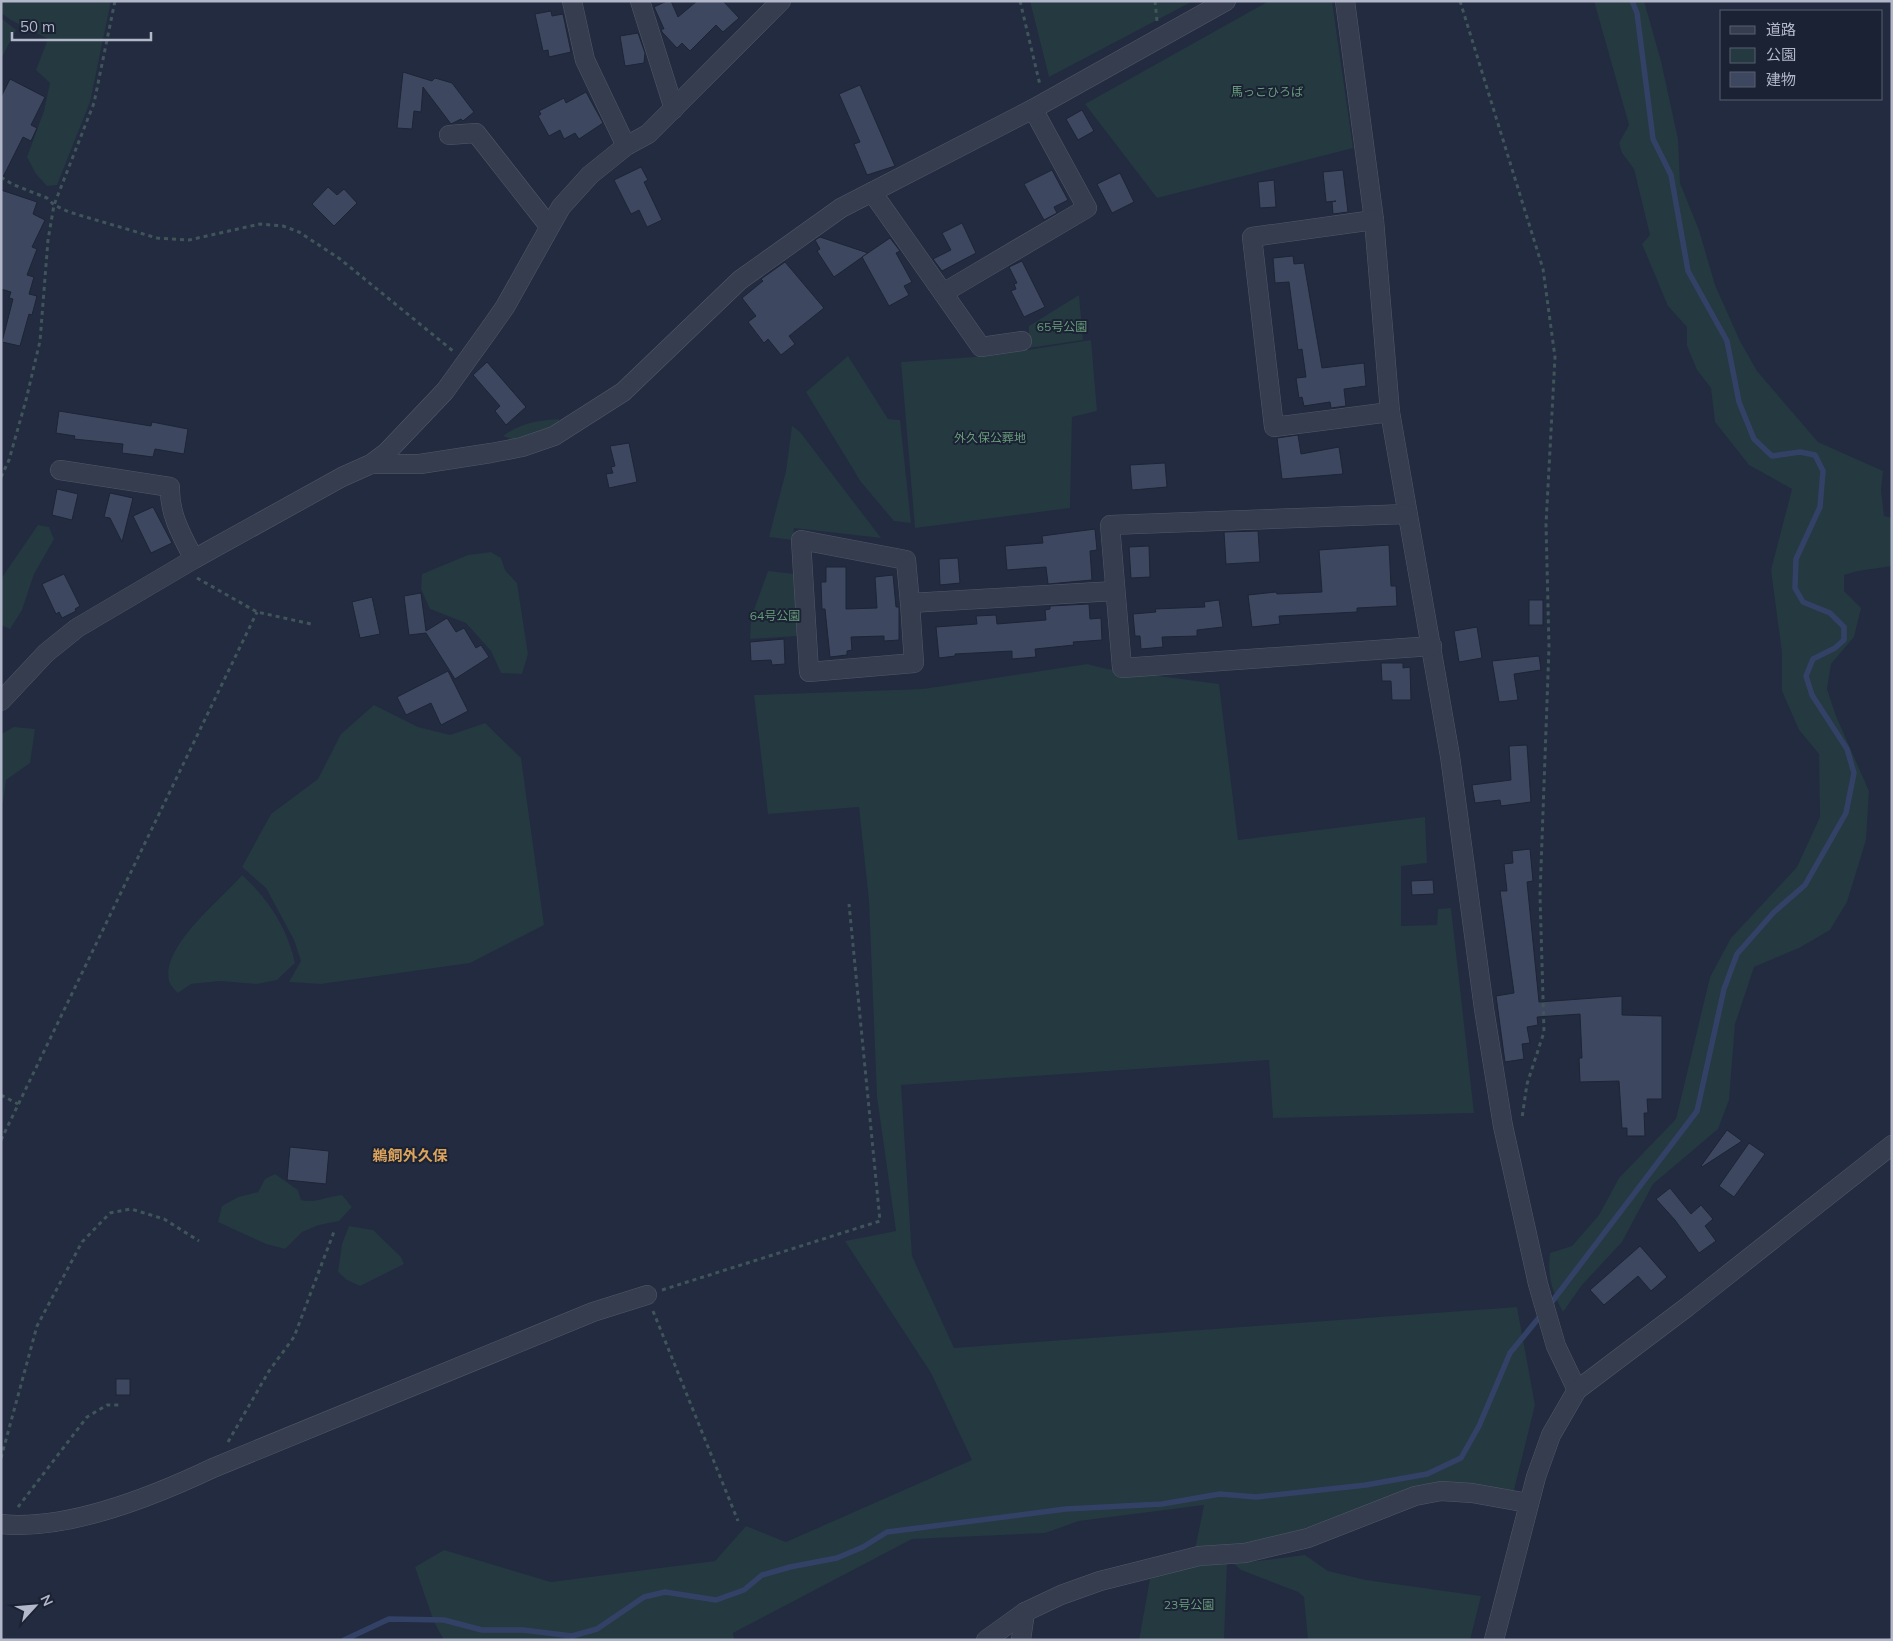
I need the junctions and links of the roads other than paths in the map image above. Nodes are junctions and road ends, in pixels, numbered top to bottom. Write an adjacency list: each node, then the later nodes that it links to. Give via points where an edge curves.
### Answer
1 (572, 1): 9 (street, via 585,60)
2 (640, 1): 7 (street)
3 (1226, 1): 6 (street)
4 (1345, 1): 11 (street)
5 (778, 2): 7 (street)
6 (1039, 106): 10 (street); 13 (street, via 1087,208)
7 (674, 109): 9 (street, via 648,134)
8 (449, 135): 12 (street, via 476,133)
9 (626, 146): 12 (street, via 590,175 561,207)
10 (872, 192): 13 (street); 16 (street, via 841,208 748,274 623,392 554,436 522,447 473,456 410,465)
11 (1374, 220): 15 (street); 15 (street, via 1252,237 1274,427)
12 (549, 226): 16 (street, via 505,307 445,391 415,425)
13 (943, 293): 14 (street, via 981,347)
14 (1022, 341)
15 (1390, 412): 18 (street)
16 (371, 464): 19 (street)
17 (60, 470): 19 (street, via 170,487 174,520)
18 (1407, 514): 20 (street, via 1110,525); 22 (street)
19 (190, 561): 23 (street, via 77,628 46,653)
20 (1115, 591): 21 (street); 22 (street, via 1122,668)
21 (910, 603): 21 (street, via 906,560 801,540 809,672 914,662)
22 (1432, 646): 26 (street, via 1503,1126 1548,1320 1556,1346)
23 (1, 701)
24 (1892, 1145): 26 (street, via 1687,1308)
25 (647, 1295): 28 (street, via 593,1312 158,1494 69,1519 21,1526)
26 (1577, 1390): 27 (street, via 1551,1435)
27 (1528, 1503): 29 (street, via 1472,1493 1432,1492 1308,1538 1245,1553 1199,1556 1132,1573 1060,1595); 32 (street)
28 (6, 1524)
29 (1025, 1612): 30 (street); 31 (street)
30 (986, 1640)
31 (1021, 1640)
32 (1494, 1640)

